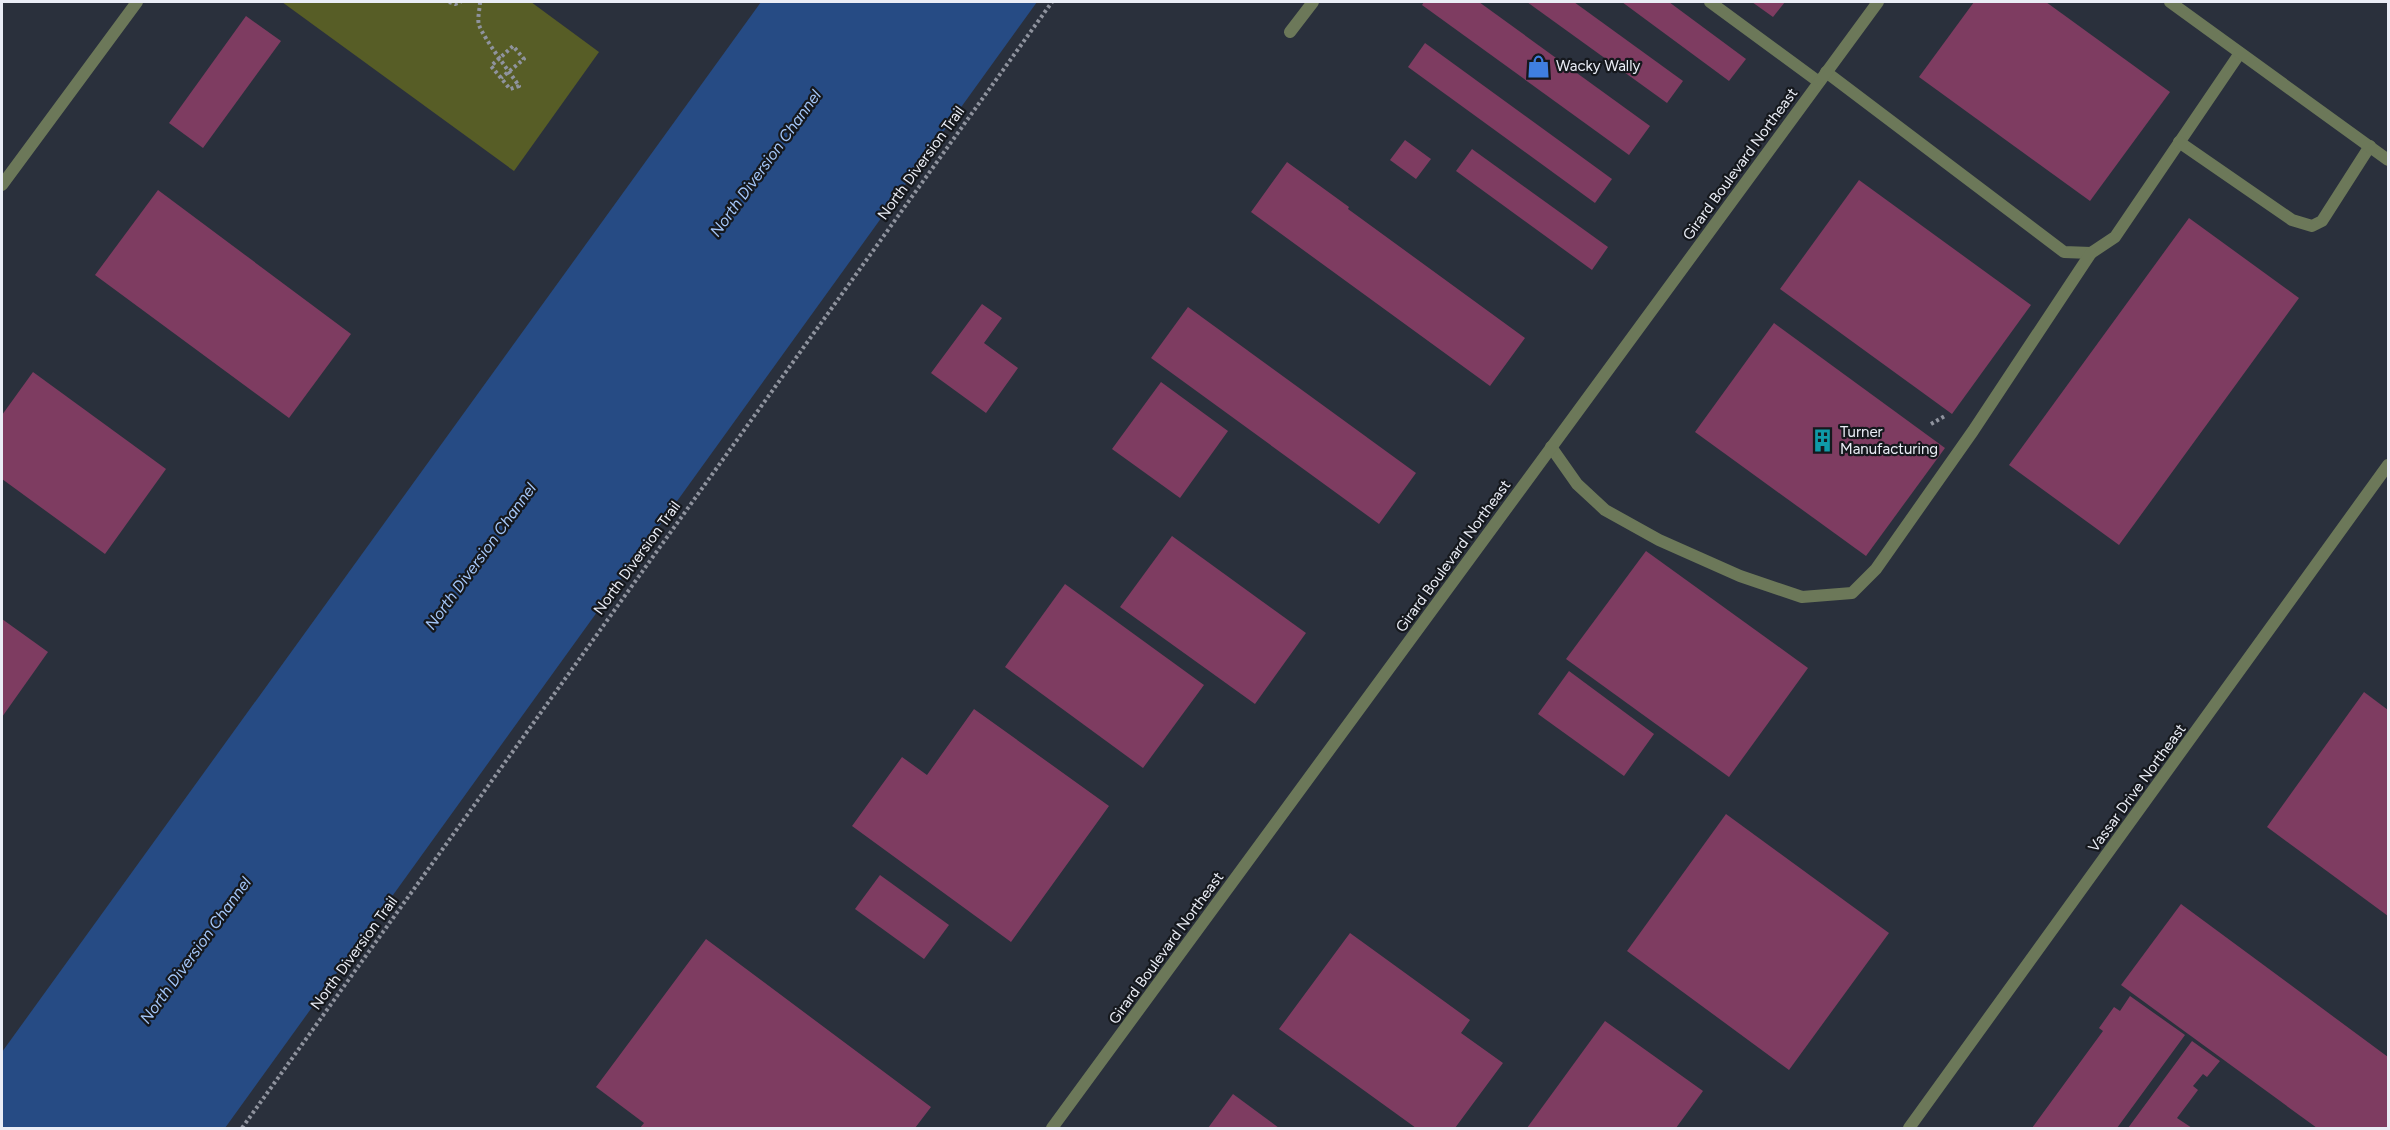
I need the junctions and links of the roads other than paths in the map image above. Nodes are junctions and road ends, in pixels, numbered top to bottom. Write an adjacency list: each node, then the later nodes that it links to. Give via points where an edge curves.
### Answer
1 (138, 2): 12 (street)
2 (1313, 2): 6 (street)
3 (1710, 2): 8 (street)
4 (1878, 2): 8 (street, Girard Boulevard Northeast)
5 (2170, 2): 7 (street)
6 (1290, 32)
7 (2240, 52): 9 (street); 10 (street)
8 (1823, 77): 13 (street, via 2064,252); 14 (street, Girard Boulevard Northeast)
9 (2179, 142): 10 (street, via 2292,220 2312,226 2322,221); 13 (street, via 2115,237)
10 (2370, 147): 11 (street)
11 (2388, 160)
12 (2, 185)
13 (2091, 253): 14 (street, via 1876,569 1852,592 1802,597 1740,576 1659,540 1605,510 1577,484)
14 (1551, 447): 16 (street, Girard Boulevard Northeast)
15 (2388, 465): 17 (street, Vassar Drive Northeast)
16 (1052, 1128)
17 (1909, 1128)

